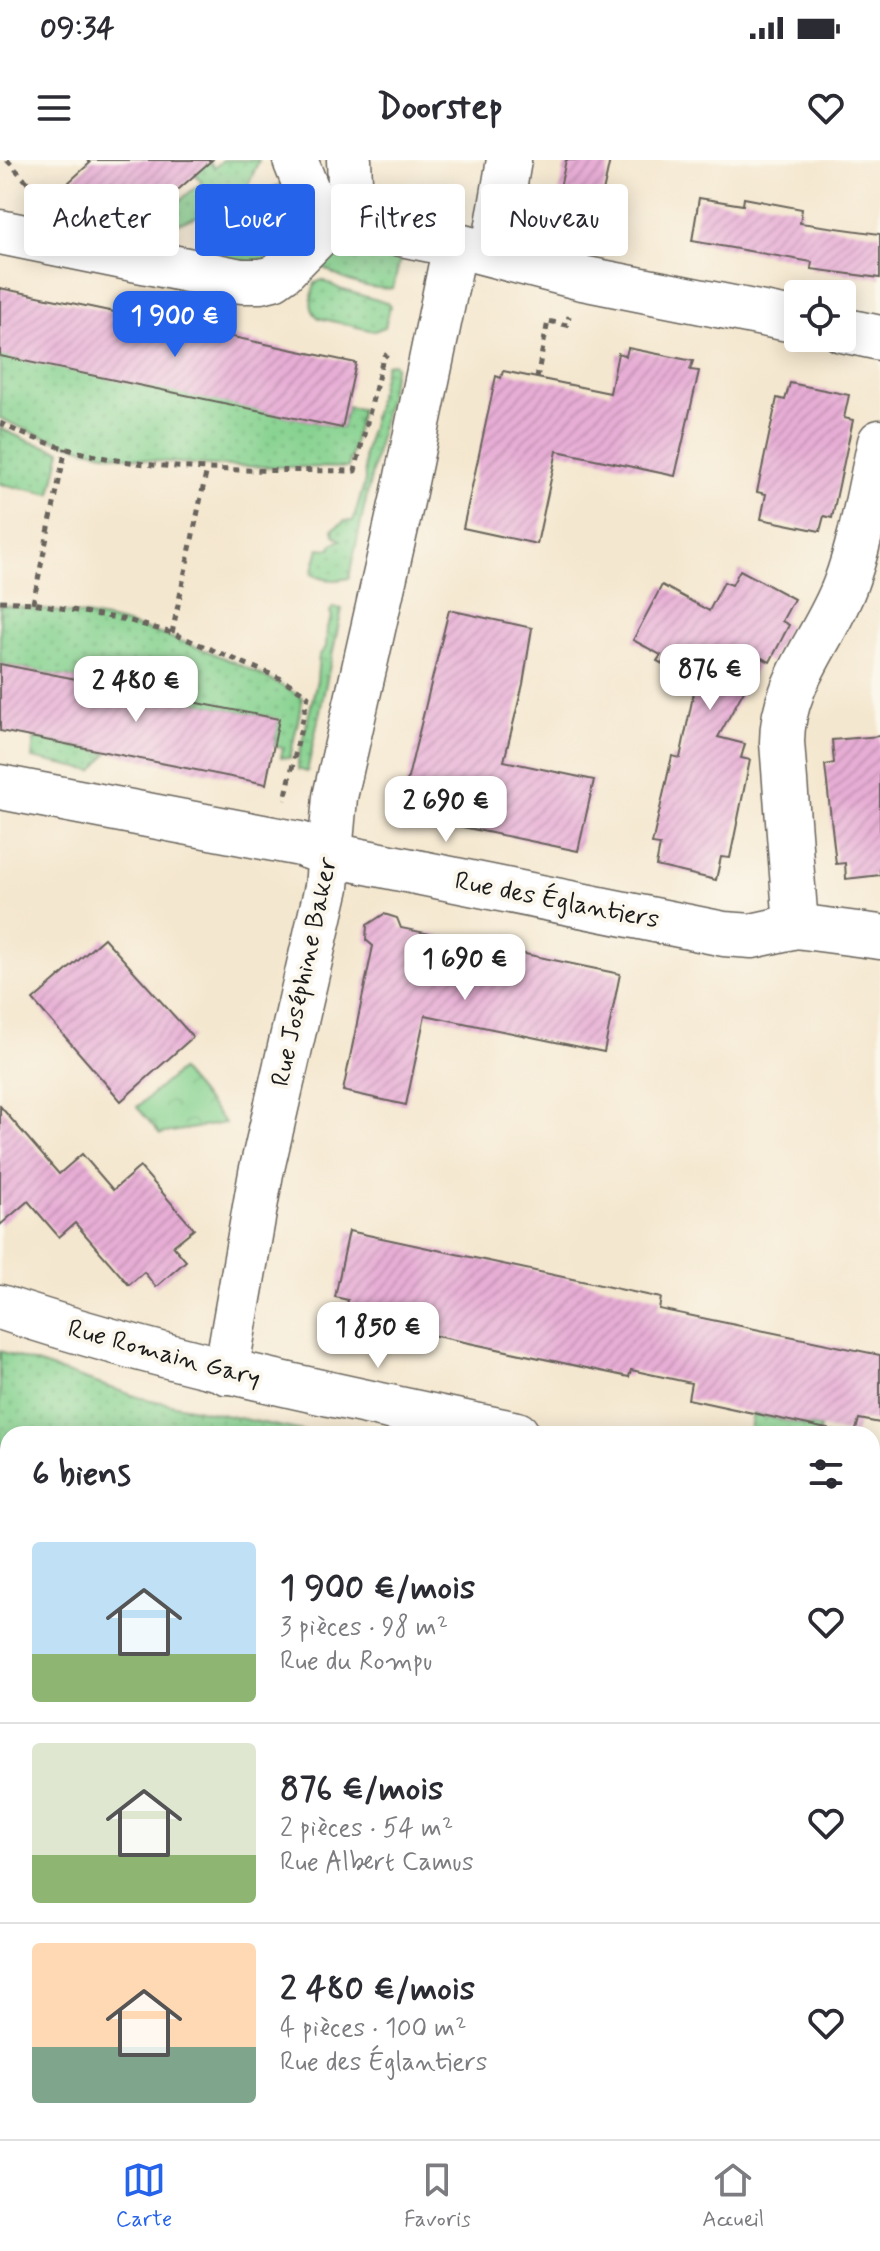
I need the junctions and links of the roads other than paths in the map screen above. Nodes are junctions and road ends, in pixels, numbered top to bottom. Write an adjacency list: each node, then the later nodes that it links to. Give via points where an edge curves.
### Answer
1 (295, 160): 5 (street, via 309,195)
2 (349, 160): 4 (street)
3 (509, 160): 9 (street, Rue Joséphine Baker)
4 (346, 184)
5 (331, 214)
6 (0, 232): 7 (street, via 261,281 283,271)
7 (331, 232)
8 (465, 247): 9 (street)
9 (474, 249): 10 (street, via 582,278); 15 (street, Rue Joséphine Baker, via 402,501 335,797)
10 (784, 318)
11 (856, 333): 12 (street)
12 (880, 338)
13 (880, 442): 16 (street, via 844,588 795,680 784,713)
14 (0, 787): 15 (street, Rue des Églantiers, via 300,844)
15 (332, 855): 16 (street, Rue des Églantiers, via 724,934 752,936); 19 (street, Rue Joséphine Baker, via 261,1173)
16 (796, 926): 17 (street, Rue des Églantiers)
17 (880, 937)
18 (0, 1307): 19 (street, Rue Romain Gary)
19 (226, 1372): 20 (street, Rue Romain Gary)
20 (479, 1426)

